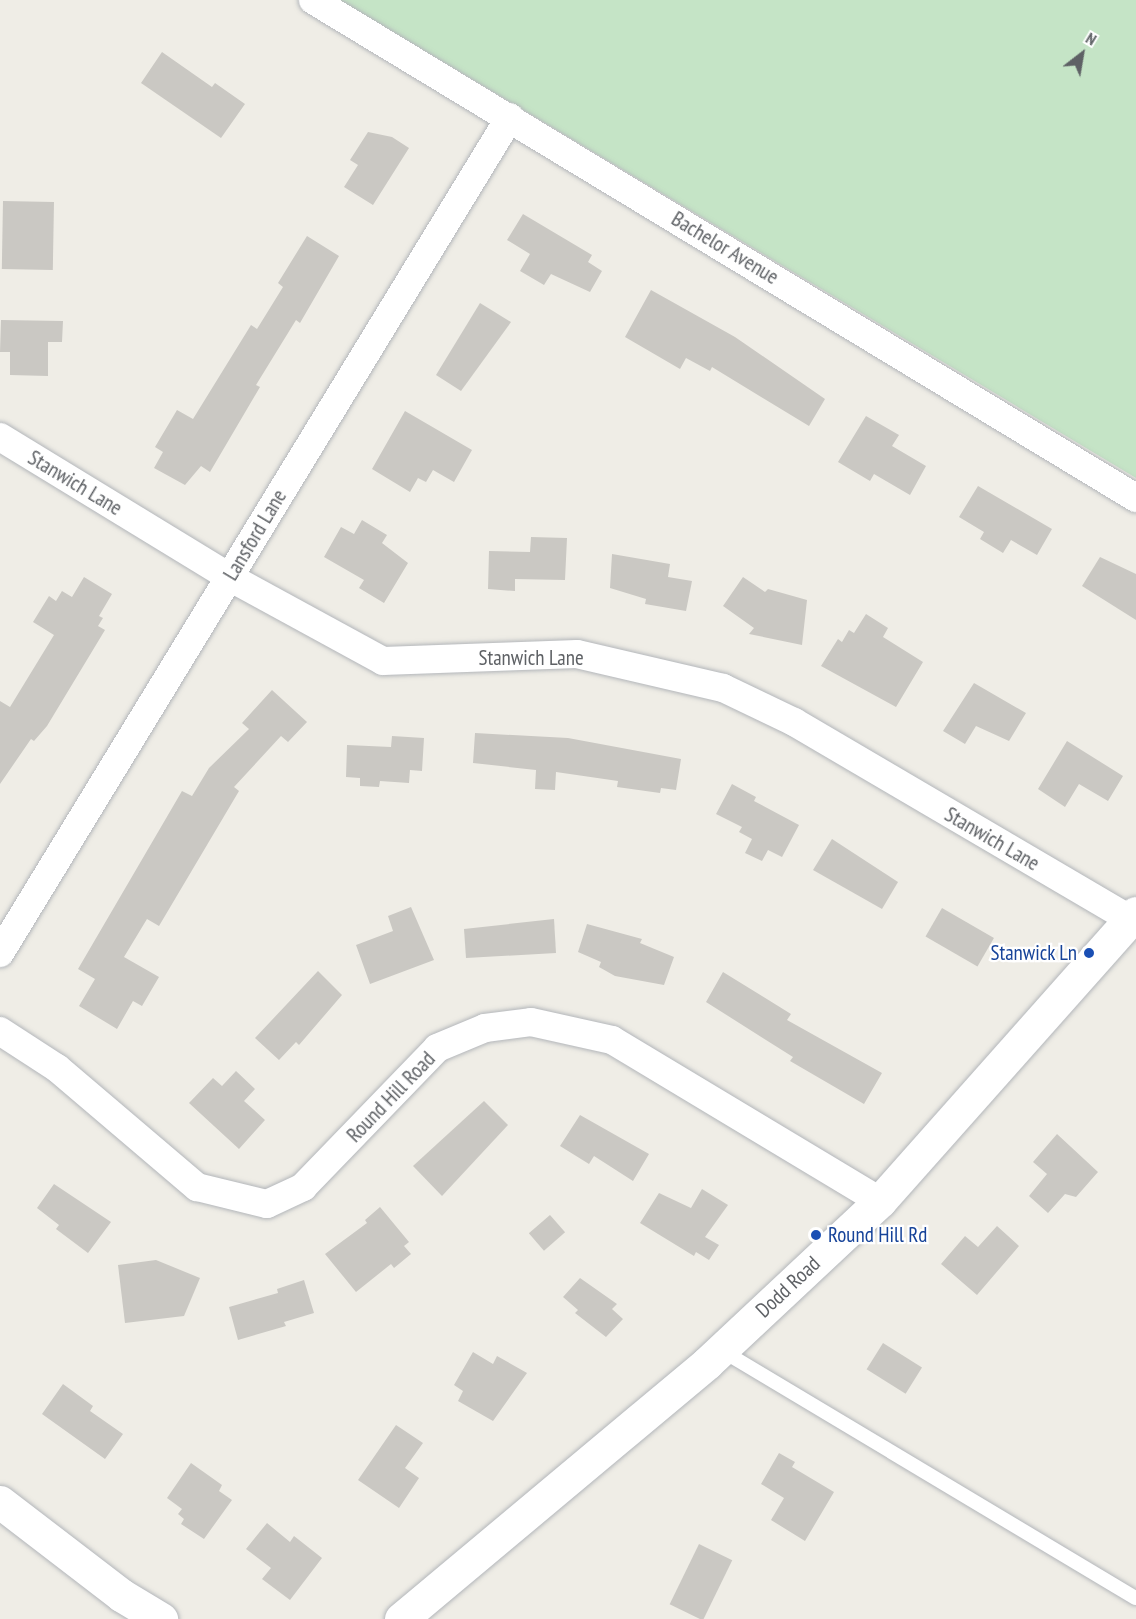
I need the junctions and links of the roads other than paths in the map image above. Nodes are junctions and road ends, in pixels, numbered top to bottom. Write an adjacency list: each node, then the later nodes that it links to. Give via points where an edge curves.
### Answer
1 (313, 0): 2 (street, Bachelor Avenue)
2 (510, 117): 4 (street, Bachelor Avenue); 5 (street, Lansford Lane)
3 (0, 437): 5 (street, Stanwich Lane)
4 (1136, 498)
5 (229, 577): 6 (street, Stanwich Lane, via 383,661 577,654 723,688 794,722); 7 (street, Lansford Lane)
6 (1134, 919): 9 (main road, Dodd Road)
7 (0, 952)
8 (0, 1031): 9 (street, Round Hill Road, via 57,1068 196,1187 267,1204 303,1187 437,1048 485,1028 531,1022 612,1040)
9 (880, 1201): 10 (main road, Dodd Road)
10 (721, 1350): 12 (lane); 14 (main road, Dodd Road)
11 (0, 1502): 13 (main road, via 120,1595)
12 (1136, 1598)
13 (161, 1619)
14 (401, 1619)

